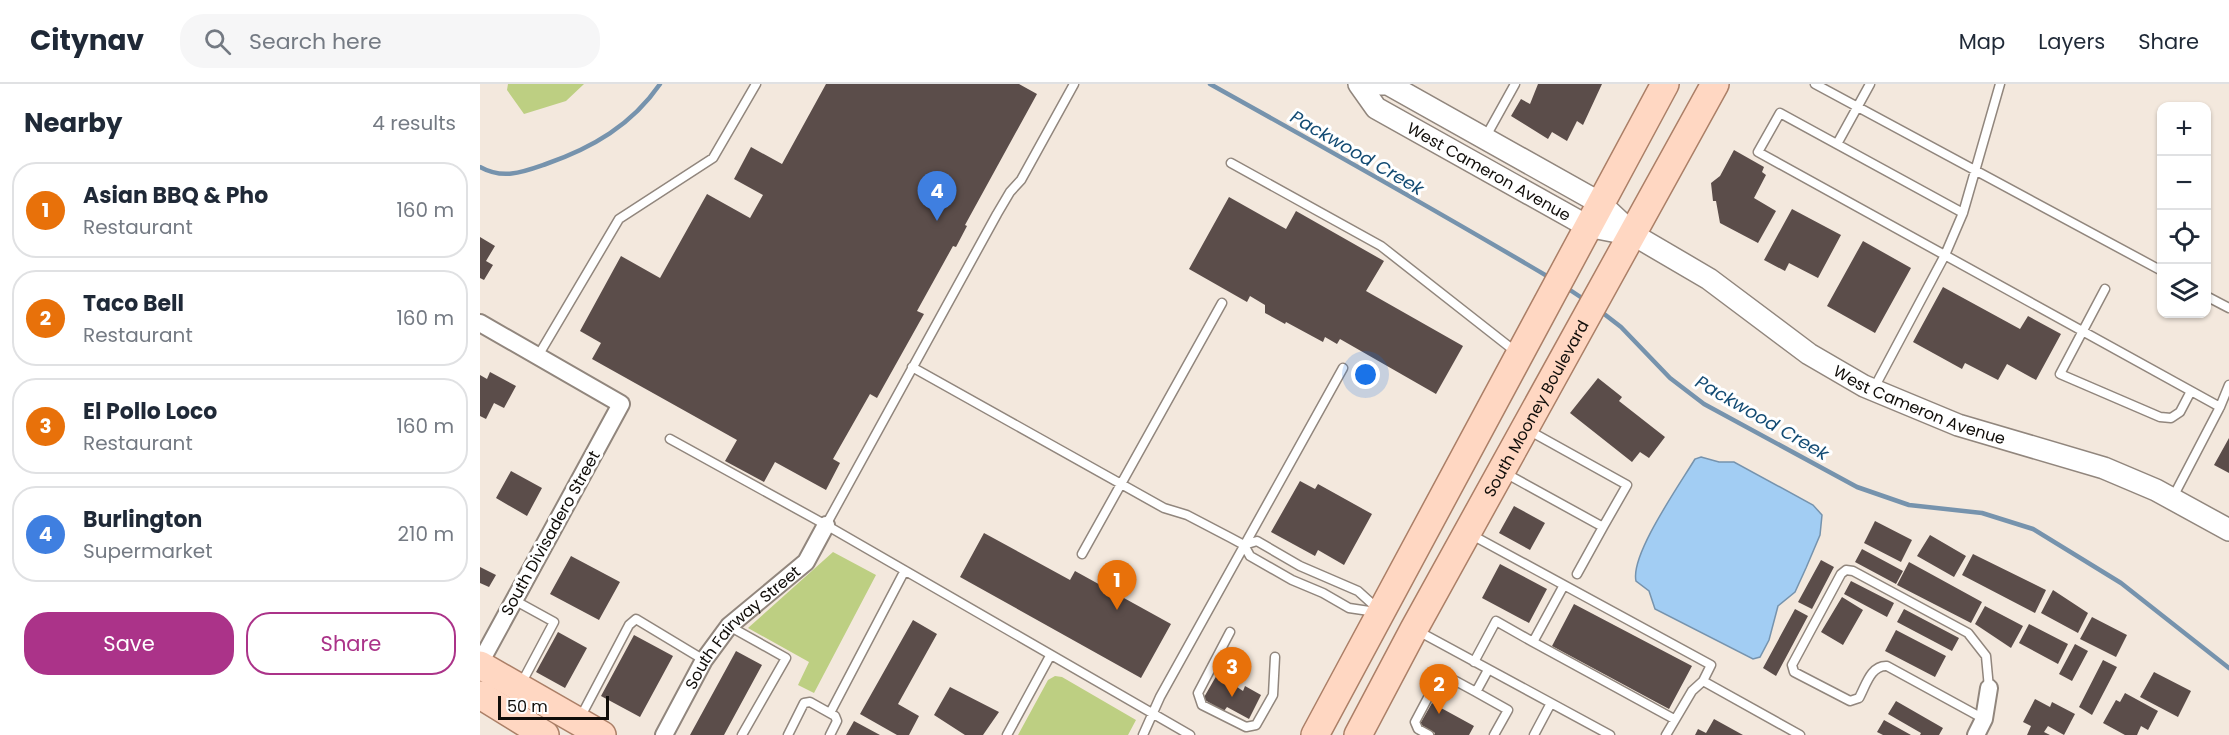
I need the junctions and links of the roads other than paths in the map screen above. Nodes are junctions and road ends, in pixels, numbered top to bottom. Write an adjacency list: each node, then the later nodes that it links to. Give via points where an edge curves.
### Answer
1 (756, 84): 29 (lane, via 713,158 619,219)
2 (1061, 84): 11 (lane)
3 (1359, 84): 18 (street, West Cameron Avenue, via 1376,108)
4 (1367, 84): 13 (street, West Cameron Avenue, via 1388,84)
5 (1515, 84): 13 (lane)
6 (1665, 84): 18 (main road)
7 (1715, 84): 19 (main road, South Mooney Boulevard)
8 (1815, 84): 12 (lane)
9 (1870, 84): 12 (lane)
10 (2000, 84): 16 (lane)
11 (1072, 87): 30 (lane)
12 (1857, 107): 14 (lane); 16 (lane)
13 (1485, 139): 18 (street, West Cameron Avenue)
14 (1837, 144): 17 (lane); 20 (lane, via 1780,113 1758,152)
15 (1231, 164): 28 (lane, via 1381,246)
16 (1976, 171): 17 (lane); 21 (lane)
17 (1963, 213): 20 (lane)
18 (1594, 215): 19 (street, West Cameron Avenue); 28 (main road)
19 (1634, 235): 33 (street, West Cameron Avenue, via 1708,279 1814,357); 37 (main road, South Mooney Boulevard)
20 (1945, 255): 27 (lane); 33 (lane)
21 (2157, 268)
22 (2105, 290): 27 (lane)
23 (2211, 299): 25 (lane)
24 (1222, 303): 40 (lane)
25 (2229, 308)
26 (480, 323): 29 (street)
27 (2082, 332): 34 (lane); 34 (lane, via 2060,374 2160,417 2171,418 2180,412)
28 (1519, 354): 35 (main road)
29 (538, 356): 51 (street, South Divisadero Street, via 621,404)
30 (912, 367): 40 (lane); 42 (lane)
31 (1343, 368): 46 (lane)
32 (2229, 385): 36 (lane)
33 (1873, 390): 41 (street, West Cameron Avenue, via 1958,425 2104,468)
34 (2192, 391): 36 (lane)
35 (1492, 406): 52 (main road); 54 (main road, via 1485,459 1406,607 1406,617)
36 (2220, 407): 41 (lane)
37 (1525, 428): 39 (main road, South Mooney Boulevard); 43 (lane, via 1627,485)
38 (670, 439): 42 (lane)
39 (1502, 471): 43 (lane); 45 (main road, South Mooney Boulevard)
40 (1120, 484): 46 (lane); 47 (lane)
41 (2172, 499): 44 (street, West Cameron Avenue)
42 (826, 525): 48 (lane); 53 (street, South Fairway Street, via 806,562)
43 (1603, 527): 49 (lane)
44 (2229, 530)
45 (1467, 532): 50 (lane); 54 (main road, South Mooney Boulevard)
46 (1244, 545): 52 (lane, via 1250,556 1349,608); 52 (lane, via 1257,541 1300,566 1358,591); 71 (lane)
47 (1082, 554)
48 (904, 572): 57 (lane); 70 (lane)
49 (1577, 574)
50 (1564, 585): 56 (lane); 63 (lane, via 1711,665)
51 (514, 600): 61 (street, South Divisadero Street); 65 (lane, via 554,622)
52 (1383, 613): 84 (main road); 85 (main road, via 1390,623 1390,636)
53 (729, 626): 59 (street, South Fairway Street); 78 (lane, via 786,658)
54 (1414, 629): 60 (lane); 86 (main road, South Mooney Boulevard)
55 (1230, 632): 58 (lane, via 1201,688 1198,698 1203,705 1246,726 1256,726 1273,695)
56 (1533, 642): 60 (lane, via 1496,621); 72 (lane)
57 (1050, 656): 71 (lane); 81 (lane)
58 (1275, 657)
59 (704, 660): 74 (lane, via 636,620 629,625); 77 (street, South Fairway Street)
60 (1474, 662): 62 (lane)
61 (480, 664): 65 (main road)
62 (1488, 670): 67 (lane); 69 (lane)
63 (1703, 681): 72 (lane); 92 (lane)
64 (480, 682): 74 (main road)
65 (519, 687): 74 (main road)
66 (1989, 688): 73 (street); 73 (lane, via 1986,656 1968,633 1846,570 1792,665 1794,672 1850,701 1859,698 1873,670 1887,666)
67 (1476, 692): 87 (lane, via 1440,673 1415,722 1418,729); 88 (lane, via 1508,710)
68 (480, 695): 75 (main road)
69 (1551, 703): 89 (lane); 90 (lane)
70 (830, 713): 79 (lane, via 810,702 804,703); 80 (lane, via 837,721)
71 (1152, 713): 82 (lane); 83 (lane)
72 (1674, 719): 91 (lane)
73 (1984, 719): 93 (street)
74 (575, 728): 76 (main road)
75 (544, 735)
76 (602, 735)
77 (664, 735)
78 (742, 735)
79 (788, 735)
80 (830, 735)
81 (1007, 735)
82 (1143, 735)
83 (1190, 735)
84 (1315, 735)
85 (1338, 735)
86 (1358, 735)
87 (1430, 735)
88 (1494, 735)
89 (1534, 735)
90 (1610, 735)
91 (1666, 735)
92 (1800, 735)
93 (1976, 735)

